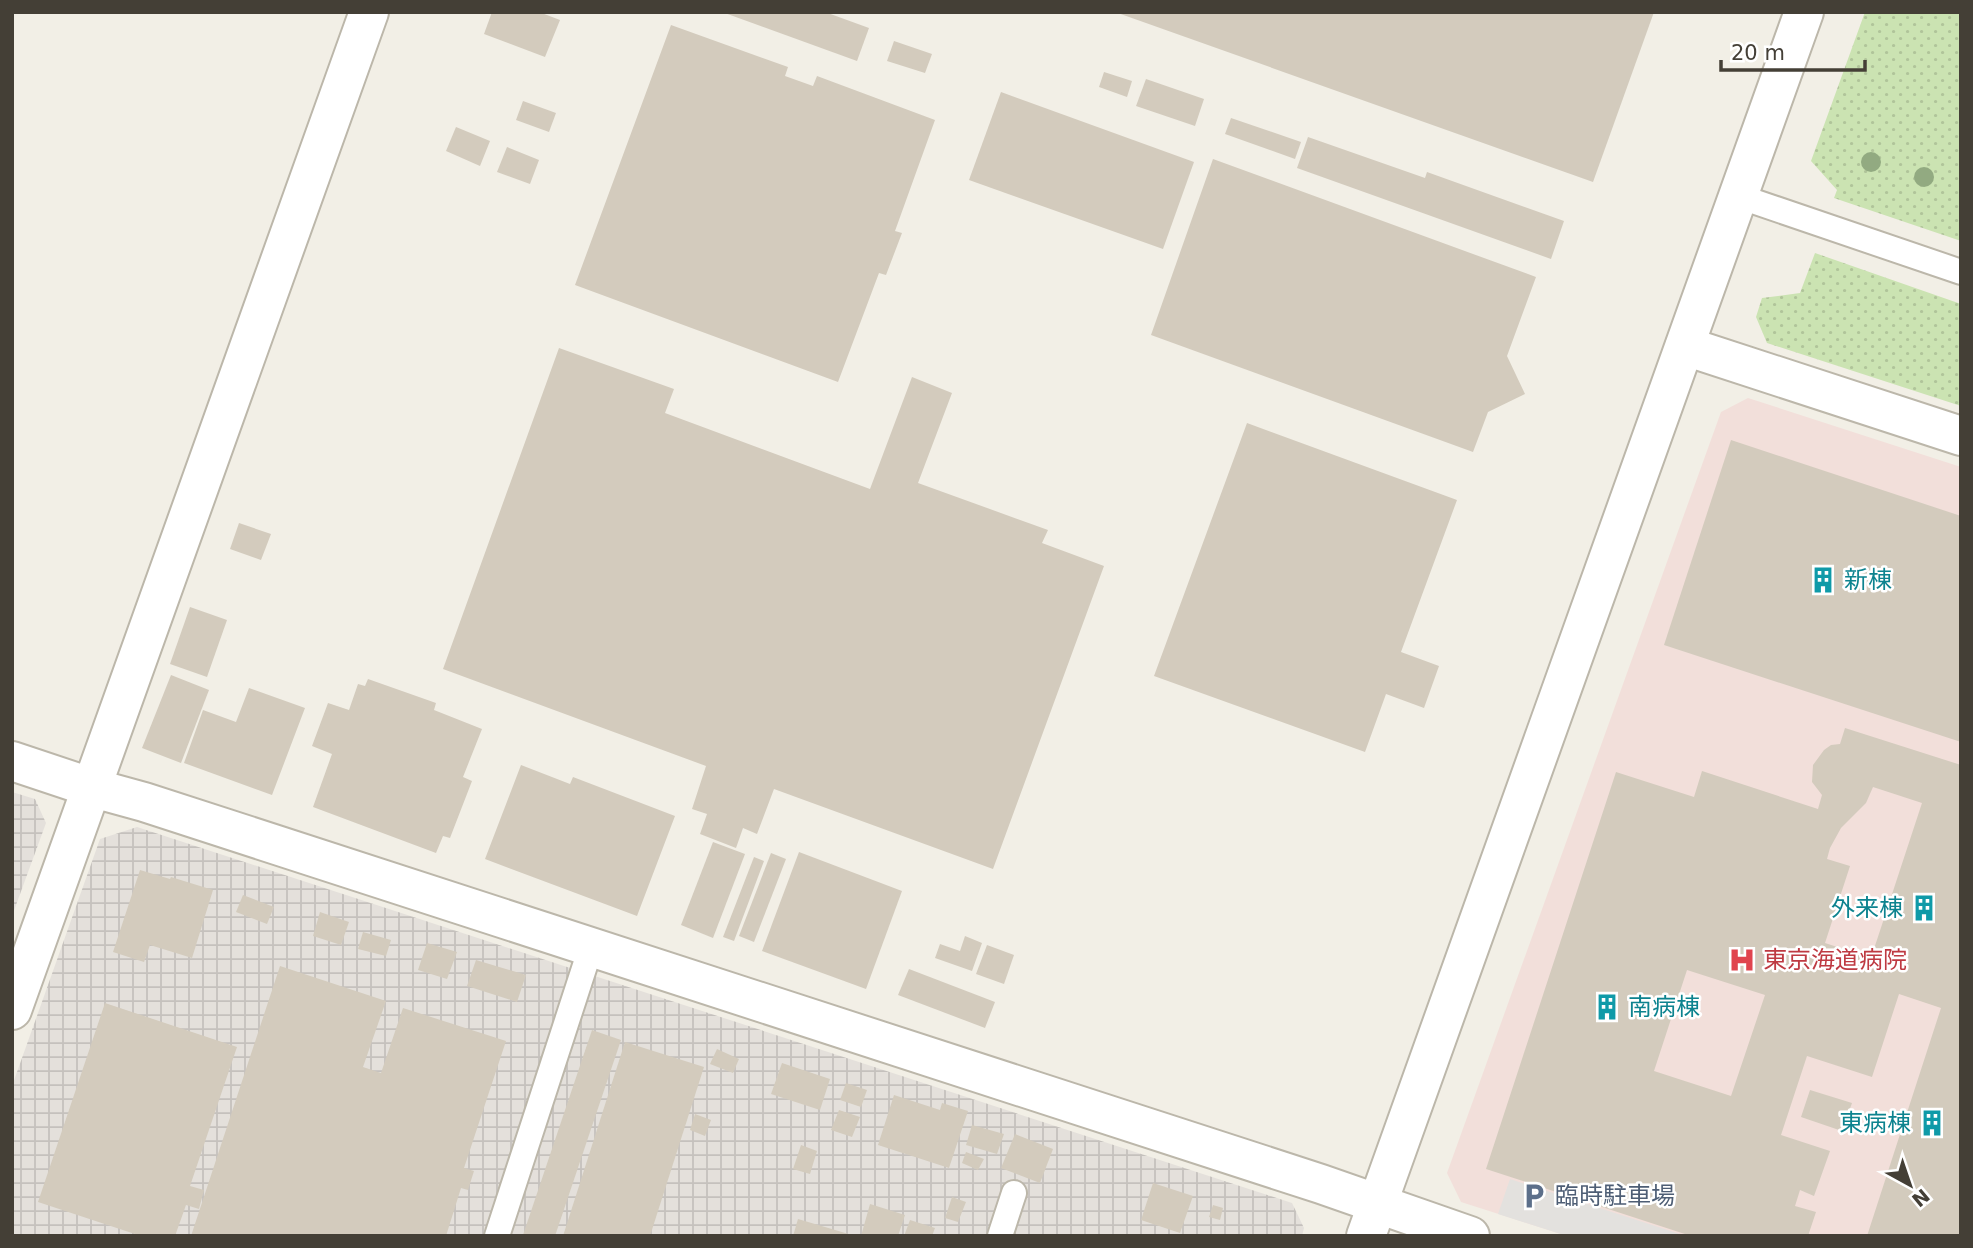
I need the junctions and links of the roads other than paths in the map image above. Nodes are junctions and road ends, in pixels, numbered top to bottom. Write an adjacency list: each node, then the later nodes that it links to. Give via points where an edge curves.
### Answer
1 (369, 12): 8 (street)
2 (1804, 12): 3 (street)
3 (1738, 196): 4 (lane); 5 (street)
4 (1961, 272)
5 (1685, 346): 6 (street); 12 (street)
6 (1961, 436)
7 (12, 761): 8 (street)
8 (93, 788): 9 (street); 10 (street)
9 (591, 947): 12 (street, via 1308,1180); 13 (lane)
10 (12, 1010)
11 (1014, 1193): 14 (lane)
12 (1371, 1220): 15 (street)
13 (497, 1236)
14 (1000, 1236)
15 (1471, 1236)

